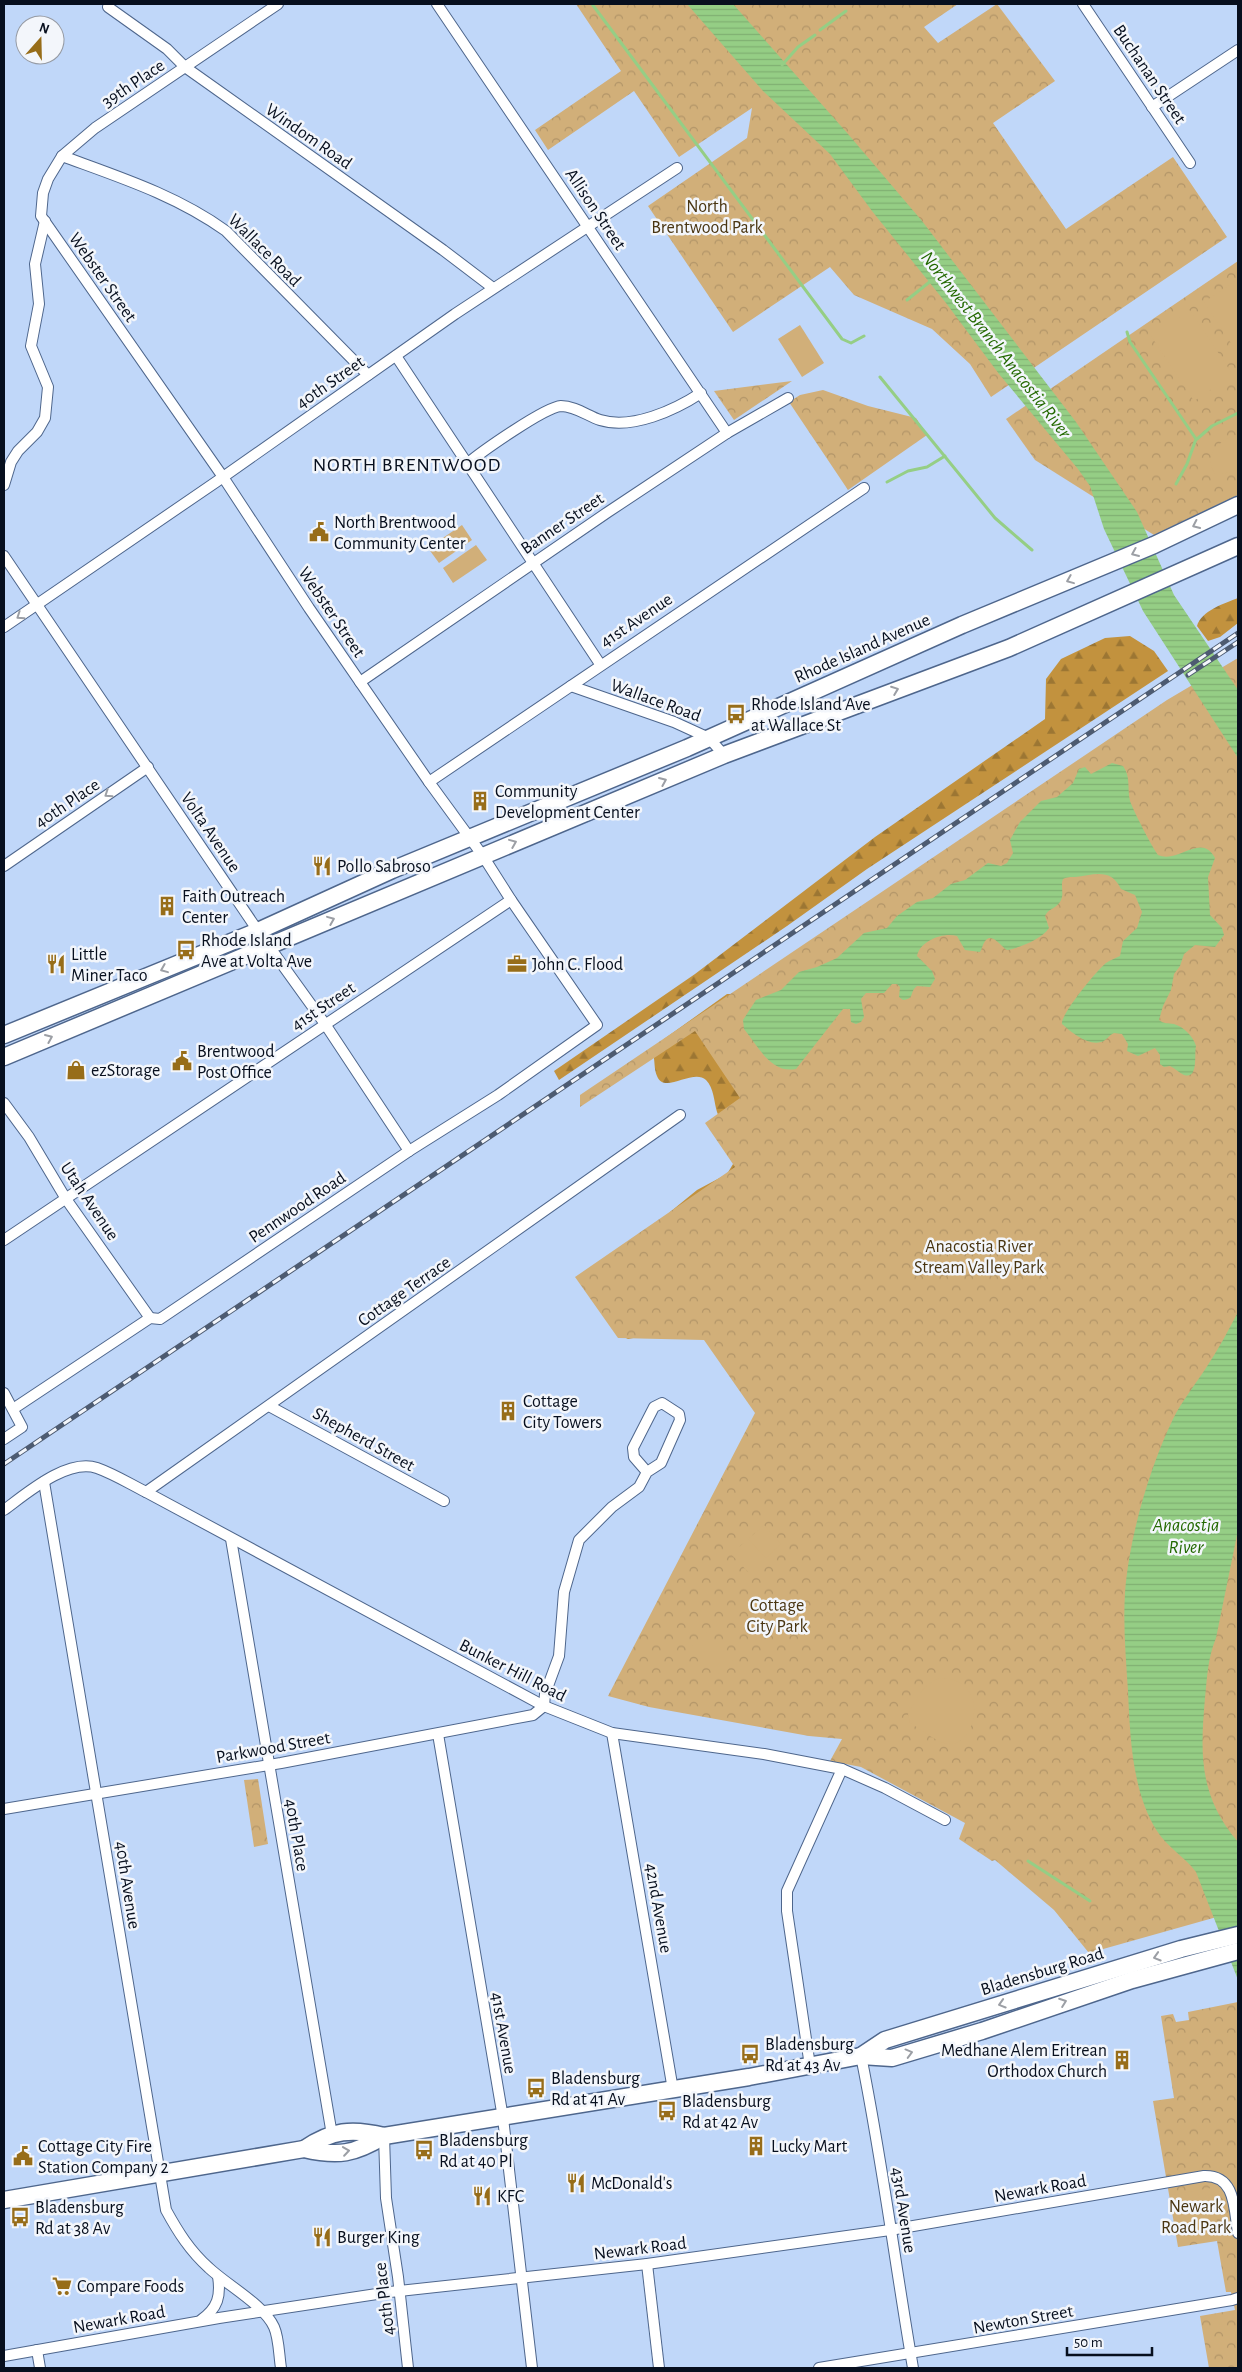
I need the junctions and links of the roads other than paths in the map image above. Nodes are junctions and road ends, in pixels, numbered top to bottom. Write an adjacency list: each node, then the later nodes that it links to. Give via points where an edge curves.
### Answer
1 (278, 4): 6 (street, 39th Place)
2 (437, 4): 12 (street, Allison Street)
3 (1083, 4): 7 (street, Buchanan Street)
4 (108, 7): 6 (street, Windom Road, via 167,49)
5 (1238, 50): 7 (street)
6 (185, 67): 8 (street, 39th Place, via 95,128); 13 (street, Windom Road)
7 (1152, 107): 9 (street, Buchanan Street)
8 (62, 156): 11 (street, 39th Place, via 43,194); 15 (street, Wallace Road, via 158,192 208,218 226,231)
9 (1190, 163)
10 (677, 168): 12 (street, 40th Street)
11 (43, 219): 20 (street, Webster Street); 21 (street, 39th Place, via 35,264 38,304 31,346 48,387 45,418 11,462)
12 (588, 227): 13 (street, 40th Street); 16 (street, Allison Street)
13 (493, 288): 14 (street, 40th Street)
14 (396, 356): 15 (street, 40th Street); 19 (street, Wallace Road)
15 (368, 375): 20 (street, 40th Street)
16 (701, 393): 18 (street, Allison Street); 19 (street, via 666,413 622,424 600,420 569,407 550,408)
17 (788, 398): 18 (street, Banner Street)
18 (727, 433): 26 (street, Banner Street)
19 (467, 464): 26 (street, Wallace Road)
20 (223, 477): 27 (street, 40th Street); 30 (street, Webster Street)
21 (4, 485)
22 (864, 488): 29 (street, 41st Avenue)
23 (1238, 506): 32 (main road, Rhode Island Avenue, one-way to 32)
24 (1238, 546): 33 (main road, one-way to 24, via 1009,648)
25 (4, 556): 27 (street, Volta Avenue)
26 (532, 562): 29 (street, Wallace Road); 30 (street, Banner Street)
27 (36, 606): 28 (street, 40th Street, one-way to 28); 34 (street, Volta Avenue)
28 (4, 627)
29 (600, 664): 31 (street, 41st Avenue)
30 (360, 682): 35 (street, Webster Street)
31 (571, 686): 32 (street, Wallace Road); 35 (street, 41st Avenue)
32 (710, 738): 33 (street, Wallace Road); 36 (main road, Rhode Island Avenue)
33 (724, 755): 37 (main road, one-way to 33)
34 (148, 767): 38 (street, 40th Place, one-way to 38); 40 (street, Volta Avenue)
35 (429, 782): 36 (street, Webster Street)
36 (469, 839): 37 (street, Webster Street); 40 (main road, Rhode Island Avenue)
37 (483, 856): 39 (street, Webster Street); 41 (main road, one-way to 37)
38 (4, 866)
39 (511, 900): 42 (street, 41st Street); 43 (street, Webster Street)
40 (258, 931): 41 (street, Volta Avenue); 44 (main road, Rhode Island Avenue, one-way to 44)
41 (269, 945): 42 (street, Volta Avenue); 45 (main road, one-way to 41)
42 (325, 1024): 48 (street, Volta Avenue); 49 (street, 41st Street)
43 (597, 1025): 48 (street, Pennwood Road, via 498,1095)
44 (4, 1035)
45 (4, 1057)
46 (4, 1103): 49 (street, Utah Avenue, via 29,1137)
47 (680, 1115): 53 (street, Cottage Terrace)
48 (408, 1151): 51 (street, Pennwood Road, via 160,1320)
49 (66, 1199): 50 (street, 41st Street); 51 (street, Utah Avenue)
50 (4, 1240)
51 (150, 1318): 54 (street, Pennwood Road)
52 (4, 1393): 54 (street)
53 (269, 1406): 58 (street, Cottage Terrace); 59 (street, Shepherd Street)
54 (13, 1409): 55 (street, via 22,1427)
55 (4, 1439)
56 (647, 1472): 56 (street, via 661,1463 680,1420 679,1414 662,1403 654,1407 633,1448 634,1457); 62 (street, via 639,1487 612,1506 579,1540 564,1592 559,1656)
57 (44, 1482): 58 (street, Bunker Hill Road, via 70,1468 95,1468); 60 (street); 67 (street, 40th Avenue)
58 (146, 1492): 61 (street, Bunker Hill Road)
59 (444, 1501)
60 (4, 1510)
61 (231, 1539): 62 (street, Bunker Hill Road); 65 (street, 40th Place)
62 (544, 1706): 63 (street, Bunker Hill Road); 64 (street, Parkwood Street, via 533,1715)
63 (612, 1733): 66 (street, Bunker Hill Road, via 764,1754); 75 (street, 42nd Avenue)
64 (438, 1734): 65 (street, Parkwood Street); 76 (street, 41st Avenue)
65 (268, 1765): 67 (street, Parkwood Street); 77 (street, 40th Place)
66 (842, 1769): 69 (street, Bunker Hill Road); 74 (street, via 787,1891 787,1911)
67 (97, 1793): 68 (street, Parkwood Street); 80 (street, 40th Avenue)
68 (4, 1809)
69 (946, 1820)
70 (1238, 1935): 71 (main road, Bladensburg Road)
71 (1207, 1951): 72 (main road, Bladensburg Road); 73 (main road, Bladensburg Road, via 932,2047 892,2058)
72 (1238, 1951)
73 (861, 2056): 74 (main road, Bladensburg Road); 82 (street, 43rd Avenue)
74 (810, 2066): 75 (main road, Bladensburg Road)
75 (673, 2090): 76 (main road, Bladensburg Road)
76 (503, 2118): 78 (main road, Bladensburg Road); 86 (street, 41st Avenue)
77 (332, 2135): 78 (main road, Bladensburg Road, via 361,2130); 79 (main road, Bladensburg Road)
78 (384, 2136): 79 (main road, Bladensburg Road, one-way to 78, via 328,2154 362,2149); 87 (street, 40th Place, via 386,2198)
79 (304, 2149): 80 (main road, Bladensburg Road)
80 (159, 2174): 81 (main road, Bladensburg Road); 85 (street, 40th Avenue, via 166,2210 180,2237)
81 (4, 2200)
82 (890, 2230): 83 (street, Newark Road, via 1214,2176 1229,2186); 84 (street, Newark Road); 92 (street, 43rd Avenue)
83 (1238, 2233)
84 (647, 2264): 86 (street, Newark Road); 98 (street)
85 (218, 2276): 89 (street, 40th Avenue); 90 (street, via 220,2296 217,2303 212,2312)
86 (523, 2277): 87 (street, Newark Road); 97 (street, 41st Avenue)
87 (400, 2291): 89 (street, Newark Road); 96 (street, 40th Place)
88 (1235, 2299): 92 (street, Newton Street)
89 (262, 2311): 90 (street, Newark Road); 95 (street, 40th Avenue, via 274,2327)
90 (198, 2322): 91 (street, Newark Road)
91 (37, 2350): 93 (street, Newark Road); 94 (street)
92 (911, 2355): 99 (street, Newton Street); 100 (street, 43rd Avenue)
93 (4, 2356)
94 (40, 2368)
95 (281, 2368)
96 (408, 2368)
97 (532, 2368)
98 (659, 2368)
99 (819, 2368)
100 (913, 2368)

